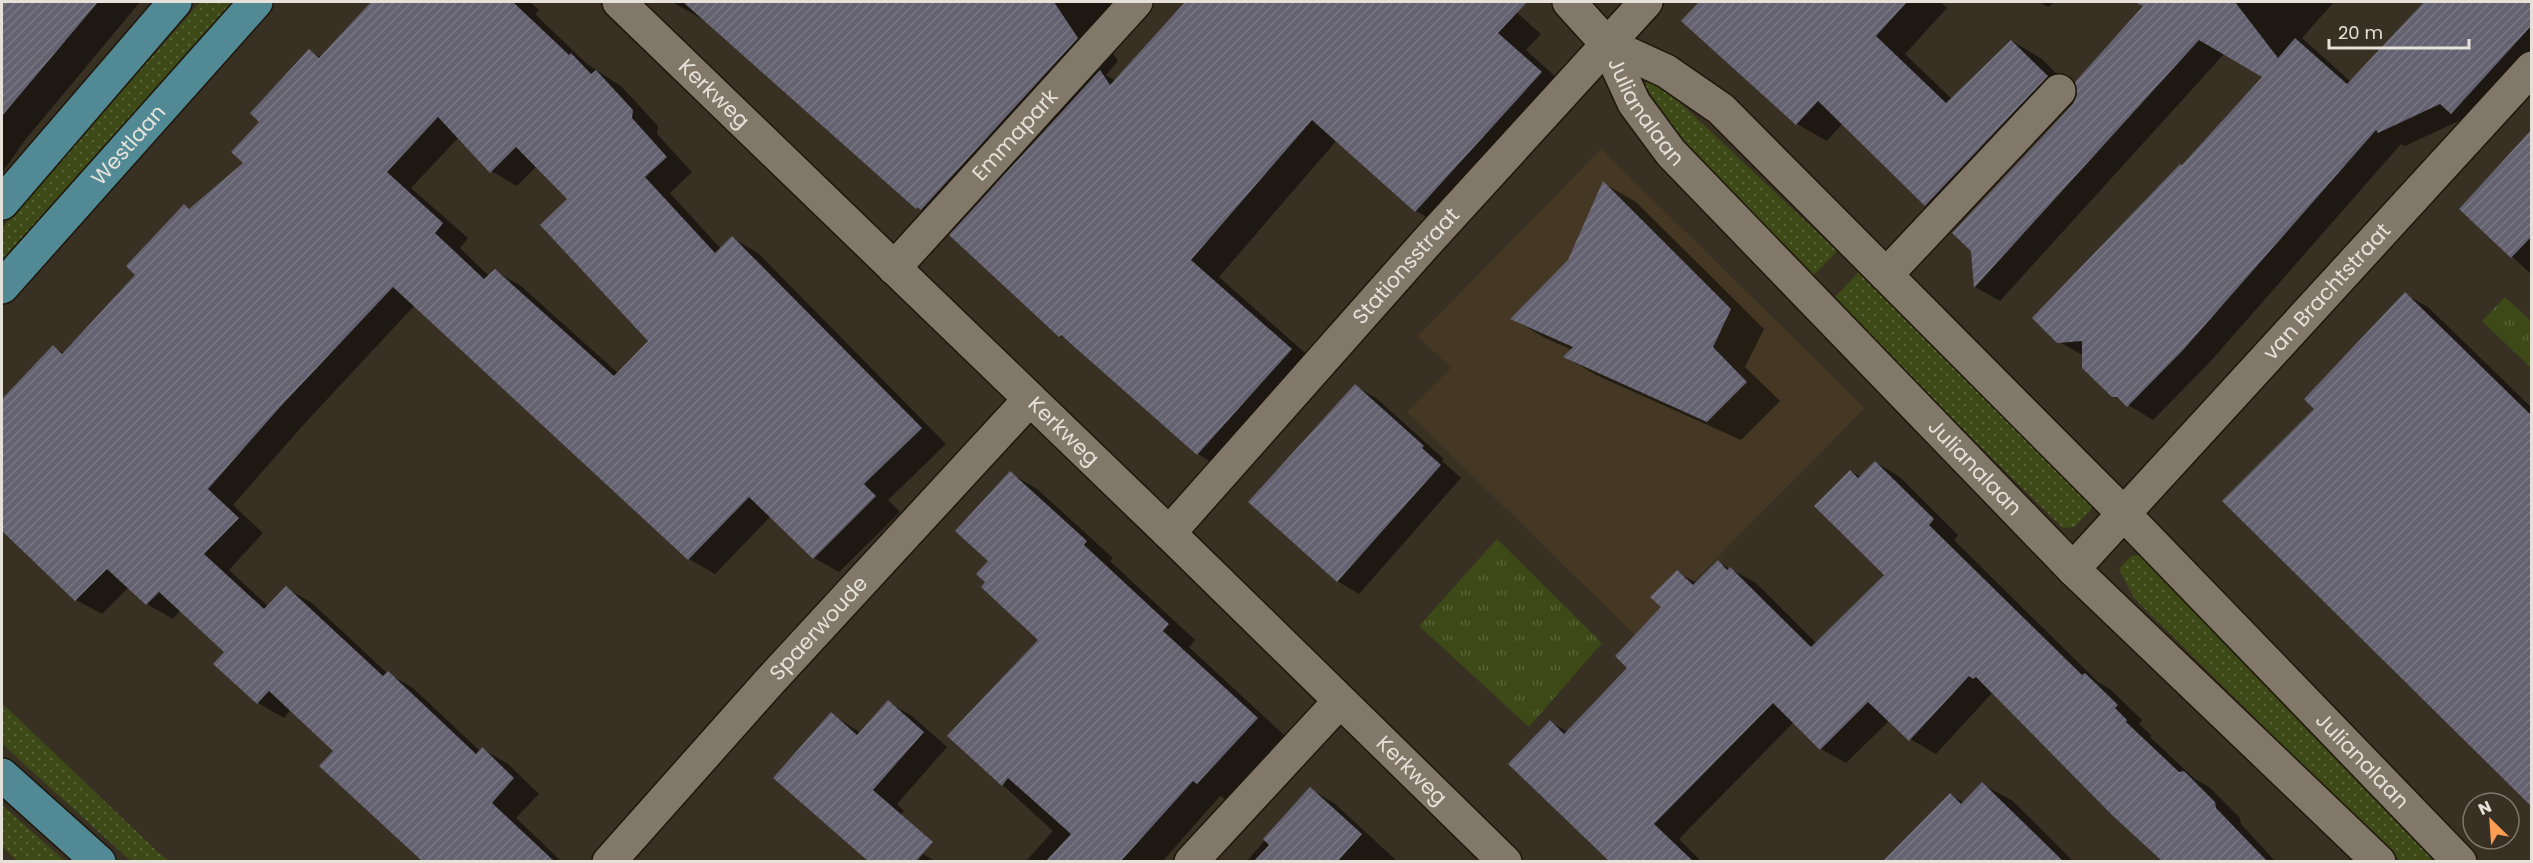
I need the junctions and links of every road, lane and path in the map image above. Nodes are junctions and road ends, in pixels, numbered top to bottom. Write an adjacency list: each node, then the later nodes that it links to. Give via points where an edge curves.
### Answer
1 (175, 2): 10 (main road)
2 (256, 2): 13 (main road, Westlaan)
3 (619, 2): 11 (street, Kerkweg)
4 (1136, 2): 11 (street, Emmapark)
5 (1569, 2): 7 (street, Julianalaan)
6 (1646, 2): 7 (street, Stationsstraat)
7 (1607, 44): 12 (street, Julianalaan, via 1666,71 1721,110); 16 (street, Stationsstraat); 17 (street, Julianalaan, via 1634,103 1671,153)
8 (2532, 68): 15 (street, van Brachtstraat)
9 (2059, 91): 12 (street)
10 (2, 203)
11 (894, 268): 14 (street, Kerkweg)
12 (1886, 275): 15 (street, Julianalaan)
13 (2, 287)
14 (1030, 399): 16 (street, Kerkweg); 21 (street, Spaerwoude)
15 (2124, 514): 17 (street, van Brachtstraat); 25 (street, Julianalaan)
16 (1169, 533): 18 (street, Kerkweg)
17 (2073, 569): 24 (street, Julianalaan)
18 (1340, 701): 22 (street); 23 (street, Kerkweg)
19 (2, 775): 20 (main road)
20 (99, 861)
21 (609, 861)
22 (1191, 861)
23 (1505, 861)
24 (2379, 861)
25 (2460, 861)

